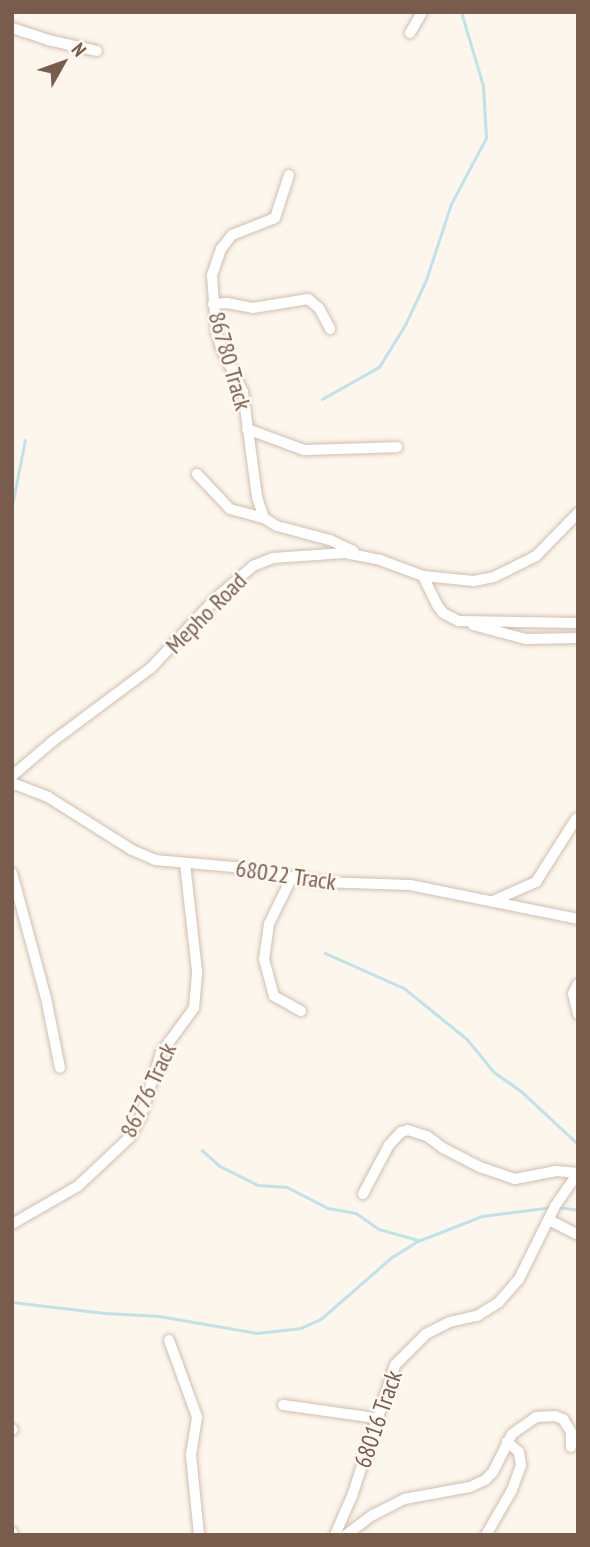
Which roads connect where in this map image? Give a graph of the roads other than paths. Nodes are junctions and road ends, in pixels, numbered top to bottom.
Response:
1 (422, 12) edge
2 (12, 28) edge
3 (410, 33) dead end
4 (96, 51) dead end
5 (289, 175) dead end
6 (213, 303) junction
7 (330, 330) dead end
8 (247, 429) junction
9 (397, 447) dead end
10 (197, 474) dead end
11 (578, 513) edge
12 (264, 518) junction
13 (363, 556) junction
14 (423, 576) junction
15 (459, 621) junction
16 (578, 623) edge
17 (578, 638) edge
18 (12, 776) edge
19 (12, 783) edge
20 (576, 819) dead end
21 (185, 864) junction
22 (12, 873) edge
23 (291, 879) junction
24 (494, 901) junction
25 (578, 919) edge
26 (578, 984) edge
27 (301, 1012) dead end
28 (578, 1014) edge
29 (60, 1069) dead end
30 (578, 1173) edge
31 (363, 1194) dead end
32 (549, 1220) junction
33 (12, 1224) edge
34 (578, 1235) edge
35 (169, 1340) dead end
36 (283, 1405) dead end
37 (375, 1419) junction
38 (507, 1442) junction
39 (571, 1447) dead end
40 (198, 1535) edge
41 (335, 1535) edge
42 (346, 1535) edge
43 (486, 1535) edge

1 - 3 street
2 - 4 street
5 - 6 street, 86780 Track
6 - 7 street
6 - 8 street, 86780 Track
8 - 9 street
8 - 12 street, 86780 Track
10 - 12 street
11 - 14 street, Mepho Road
12 - 13 street
13 - 14 street, Mepho Road
13 - 18 street, Mepho Road
14 - 15 street
15 - 16 street
15 - 17 street
19 - 21 street, 68022 Track
20 - 24 street
21 - 23 street, 68022 Track
21 - 33 street, 86776 Track
22 - 29 street
23 - 24 street, 68022 Track
23 - 27 street
24 - 25 street, 68022 Track
26 - 28 street
30 - 31 street
30 - 32 street, 68016 Track
32 - 34 street
32 - 37 street, 68016 Track
35 - 40 street
36 - 37 street
37 - 41 street, 68016 Track
38 - 39 street
38 - 42 street
38 - 43 street

